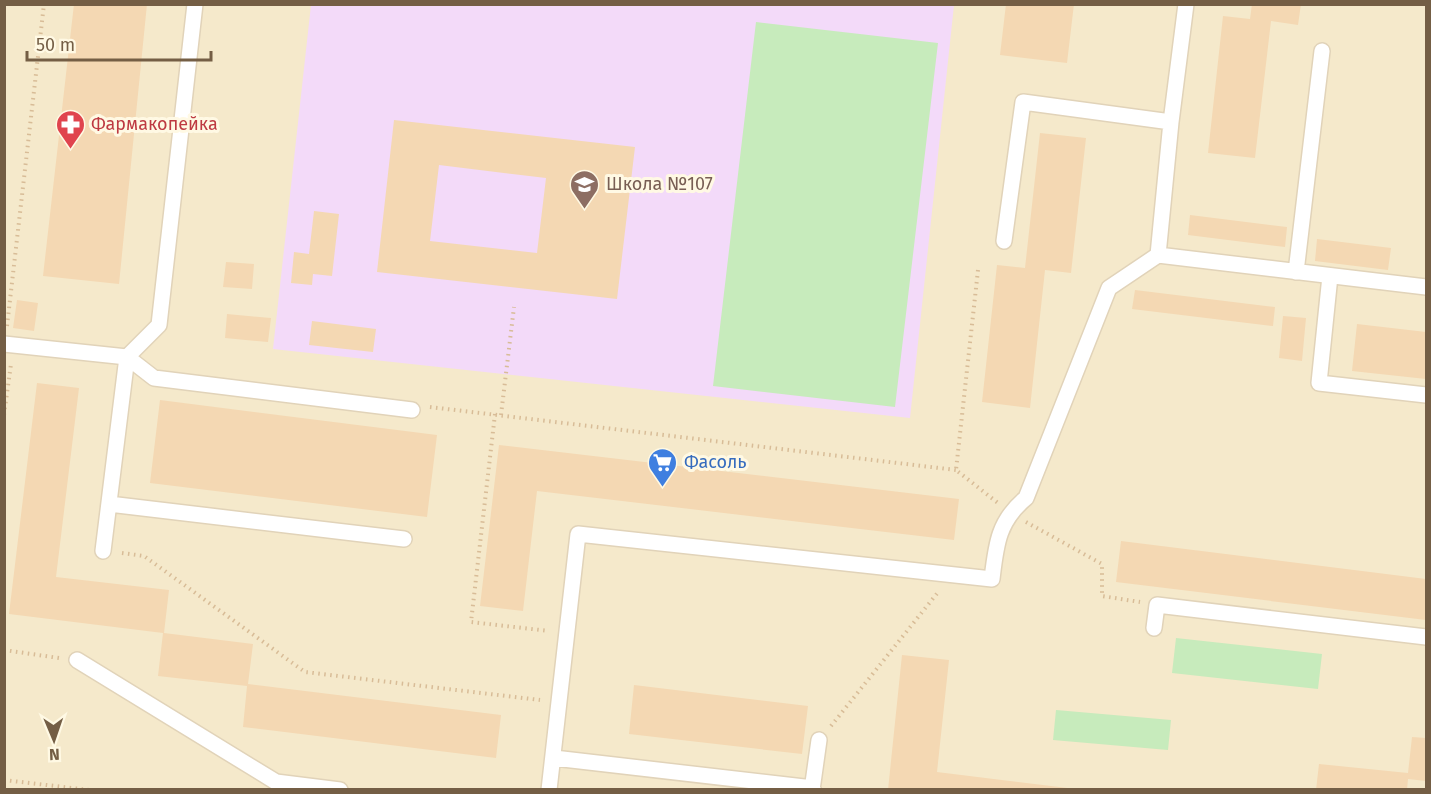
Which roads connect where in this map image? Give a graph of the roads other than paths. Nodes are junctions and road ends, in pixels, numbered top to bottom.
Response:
1 (195, 4) edge
2 (1186, 4) edge
3 (1323, 51) dead end
4 (1171, 122) junction
5 (1004, 241) dead end
6 (1158, 255) junction
7 (1296, 272) junction
8 (1330, 276) junction
9 (1426, 287) edge
10 (8, 341) edge
11 (127, 357) junction
12 (1426, 395) edge
13 (418, 408) road end
14 (109, 504) junction
15 (404, 539) dead end
16 (103, 550) road end
17 (1154, 628) dead end
18 (1426, 637) edge
19 (77, 660) road end
20 (819, 740) road end
21 (554, 758) junction
22 (340, 789) edge
23 (549, 789) edge
24 (812, 789) edge

1 - 11 lane
2 - 4 lane
3 - 7 lane
4 - 5 lane
4 - 6 lane
6 - 7 lane
6 - 21 lane
7 - 8 lane
8 - 9 lane
8 - 12 lane
10 - 11 lane
11 - 13 lane
11 - 14 lane
14 - 15 lane
14 - 16 lane
17 - 18 lane
19 - 22 lane
20 - 24 lane
21 - 23 lane
21 - 24 lane

